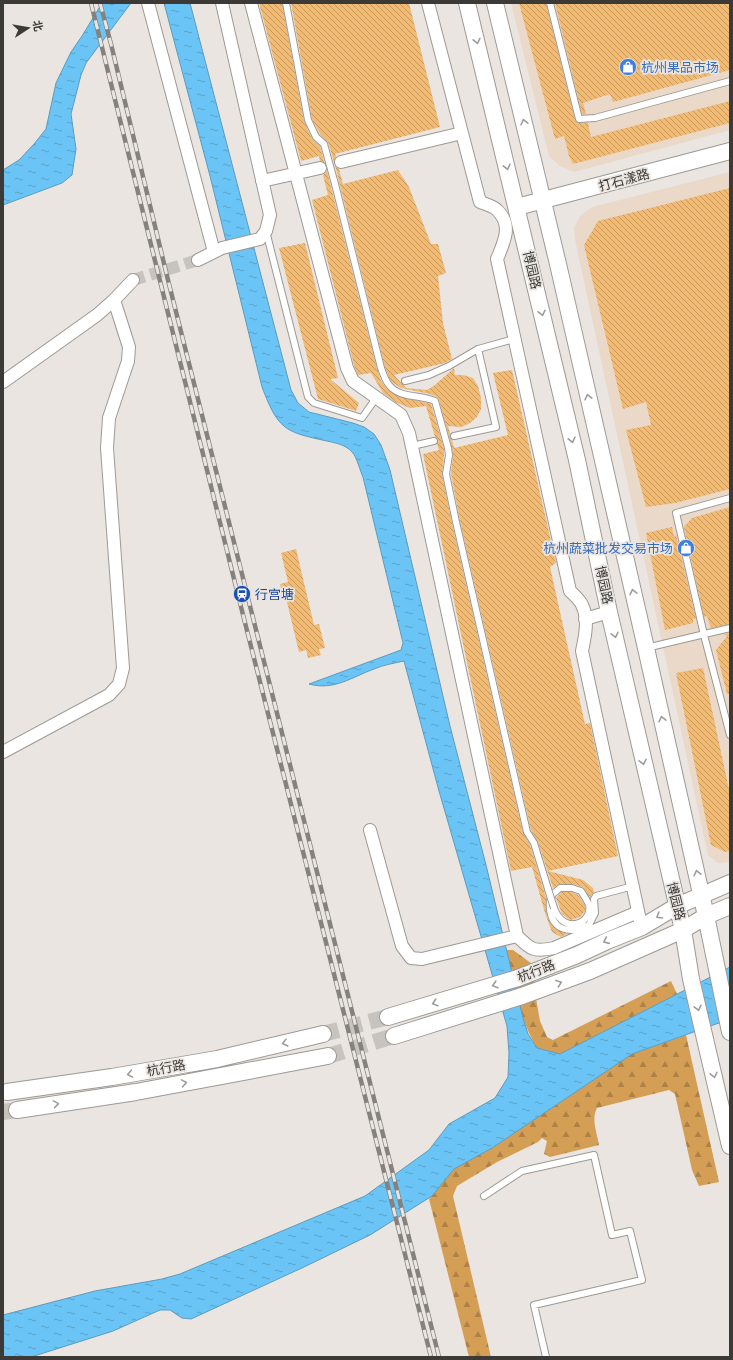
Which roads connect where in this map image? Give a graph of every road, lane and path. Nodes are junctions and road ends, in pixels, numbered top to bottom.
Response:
1 (148, 3) edge
2 (222, 3) edge
3 (250, 3) edge
4 (286, 3) edge
5 (428, 3) edge
6 (468, 3) edge
7 (495, 3) edge
8 (550, 3) edge
9 (730, 82) edge
10 (462, 133) junction
11 (730, 151) edge
12 (342, 162) dead end
13 (320, 168) dead end
14 (296, 173) junction
15 (262, 181) junction
16 (543, 201) junction
17 (515, 220) junction
18 (263, 235) junction
19 (218, 250) junction
20 (198, 260) tunnel mouth
21 (133, 280) tunnel mouth
22 (114, 300) junction
23 (514, 339) junction
24 (478, 349) junction
25 (405, 381) dead end
26 (3, 382) edge
27 (374, 393) junction
28 (454, 436) dead end
29 (434, 441) dead end
30 (412, 446) junction
31 (730, 498) edge
32 (609, 612) junction
33 (585, 619) junction
34 (730, 628) edge
35 (704, 635) junction
36 (646, 648) junction
37 (730, 735) edge
38 (3, 752) edge
39 (370, 830) dead end
40 (730, 883) edge
41 (633, 886) junction
42 (701, 895) junction
43 (676, 906) junction
44 (730, 906) edge
45 (706, 916) junction
46 (640, 919) junction
47 (683, 930) junction
48 (512, 937) junction
49 (388, 1017) tunnel mouth
50 (730, 1030) edge
51 (323, 1034) tunnel mouth
52 (394, 1036) tunnel mouth
53 (328, 1056) tunnel mouth
54 (7, 1092) dead end
55 (18, 1110) tunnel mouth
56 (730, 1146) edge
57 (484, 1196) dead end
58 (546, 1357) edge

1 - 19 street
2 - 15 street
3 - 14 street
4 - 41 lane, bridge
5 - 10 street
6 -> 17 main road, 博园路
16 -> 7 main road, 博园路
8 - 9 lane
10 - 12 street
10 - 17 street
11 - 16 main road, 打石漾路
13 - 14 street
14 - 15 street
14 - 27 street
15 - 18 street
16 - 17 main road, 打石漾路
36 -> 16 main road, 博园路
17 - 23 street
17 -> 32 main road, 博园路
18 - 19 street
18 - 27 lane
19 - 20 street
21 - 22 street
22 - 26 street
22 - 38 street
23 - 24 lane
23 - 33 street
24 - 25 lane
24 - 28 lane
27 - 30 street
29 - 30 lane
30 - 48 street
31 - 35 lane
32 - 33 street
32 -> 43 main road, 博园路
33 - 41 street
34 - 35 lane
35 - 36 lane
35 - 37 lane
42 -> 36 main road, 博园路
39 - 48 street
40 - 42 main road, 杭行路
41 - 46 street
42 - 43 main road, 杭行路
42 - 45 main road, 博园路
43 -> 46 main road, 杭行路
43 - 47 main road, 博园路
44 - 45 main road, 杭行路
45 - 47 main road, 杭行路
45 - 50 main road, 博园路
46 - 48 street
46 -> 49 main road, 杭行路
52 -> 47 main road, 杭行路
47 -> 56 main road, 博园路
51 -> 54 main road, 杭行路
55 -> 53 main road, 杭行路
57 - 58 lane

